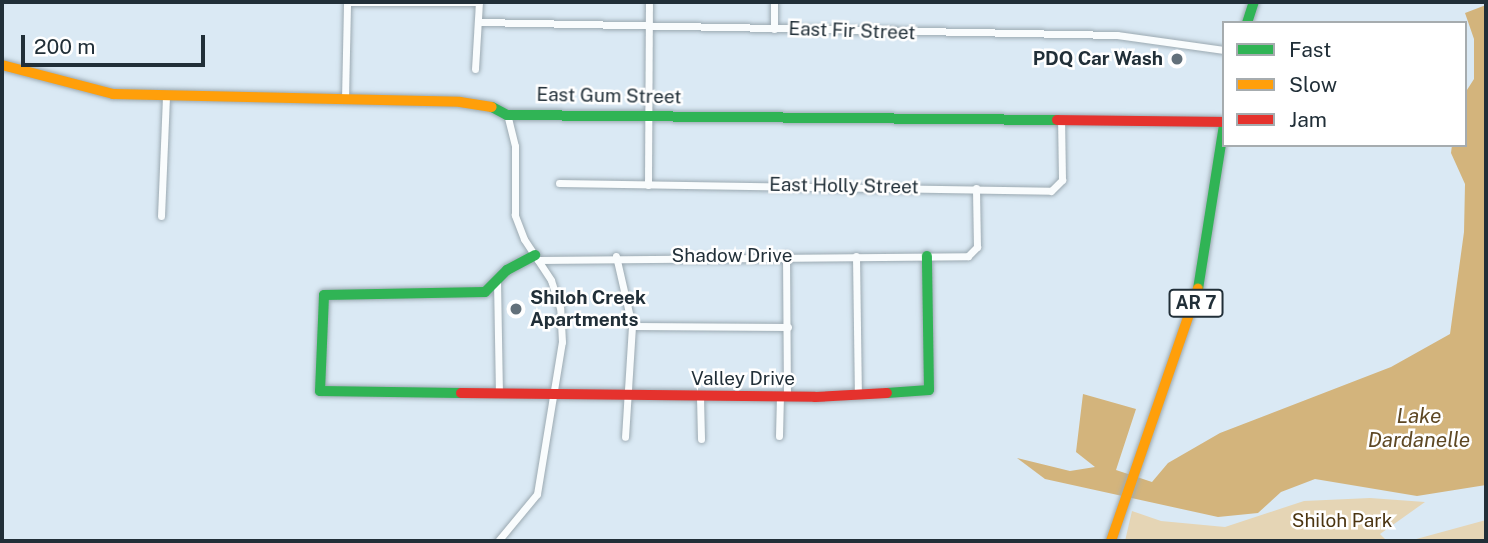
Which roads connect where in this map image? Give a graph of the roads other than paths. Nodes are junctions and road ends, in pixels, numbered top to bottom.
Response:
1 (347, 2) edge
2 (479, 2) edge
3 (649, 2) edge
4 (774, 2) edge
5 (1254, 2) edge
6 (1248, 21) edge
7 (480, 22) junction
8 (649, 26) junction
9 (774, 29) junction
10 (1222, 50) edge
11 (2, 65) edge
12 (475, 69) dead end
13 (166, 98) junction
14 (345, 100) junction
15 (507, 114) junction
16 (648, 114) junction
17 (1060, 119) junction
18 (1222, 123) edge
19 (1222, 136) edge
20 (559, 183) dead end
21 (648, 185) junction
22 (976, 188) junction
23 (161, 216) dead end
24 (786, 255) junction
25 (615, 256) junction
26 (856, 256) junction
27 (536, 257) junction
28 (927, 257) junction
29 (497, 280) junction
30 (632, 327) junction
31 (788, 327) junction
32 (499, 395) junction
33 (858, 395) junction
34 (556, 396) junction
35 (783, 396) junction
36 (625, 397) junction
37 (700, 397) junction
38 (625, 436) dead end
39 (779, 436) dead end
40 (701, 439) dead end
41 (498, 541) edge
42 (1111, 541) edge

1 - 2 street
1 - 14 street
2 - 7 street
3 - 8 street
4 - 9 street
5 - 6 street
7 - 8 street, East Fir Street
7 - 12 street
8 - 9 street, East Fir Street
8 - 16 street
9 - 10 street, East Fir Street
11 - 13 street, East Gum Street
13 - 14 street, East Gum Street
13 - 23 street
14 - 15 street, East Gum Street
15 - 16 street, East Gum Street
15 - 27 street
16 - 17 street, East Gum Street
16 - 21 street
17 - 18 street, East Gum Street
17 - 22 street, East Holly Street
19 - 42 street, AR 7
20 - 21 street, East Holly Street
21 - 22 street, East Holly Street
22 - 28 street, Shadow Drive
24 - 25 street, Shadow Drive
24 - 26 street, Shadow Drive
24 - 31 street
25 - 27 street, Shadow Drive
25 - 30 street
26 - 28 street, Shadow Drive
26 - 33 street
27 - 29 street
27 - 34 street
28 - 33 street, Valley Drive
29 - 32 street
29 - 32 street, Valley Drive
30 - 31 street
30 - 36 street
31 - 35 street
32 - 34 street, Valley Drive
33 - 35 street, Valley Drive
34 - 36 street, Valley Drive
34 - 41 street
35 - 37 street, Valley Drive
35 - 39 street
36 - 37 street, Valley Drive
36 - 38 street
37 - 40 street

